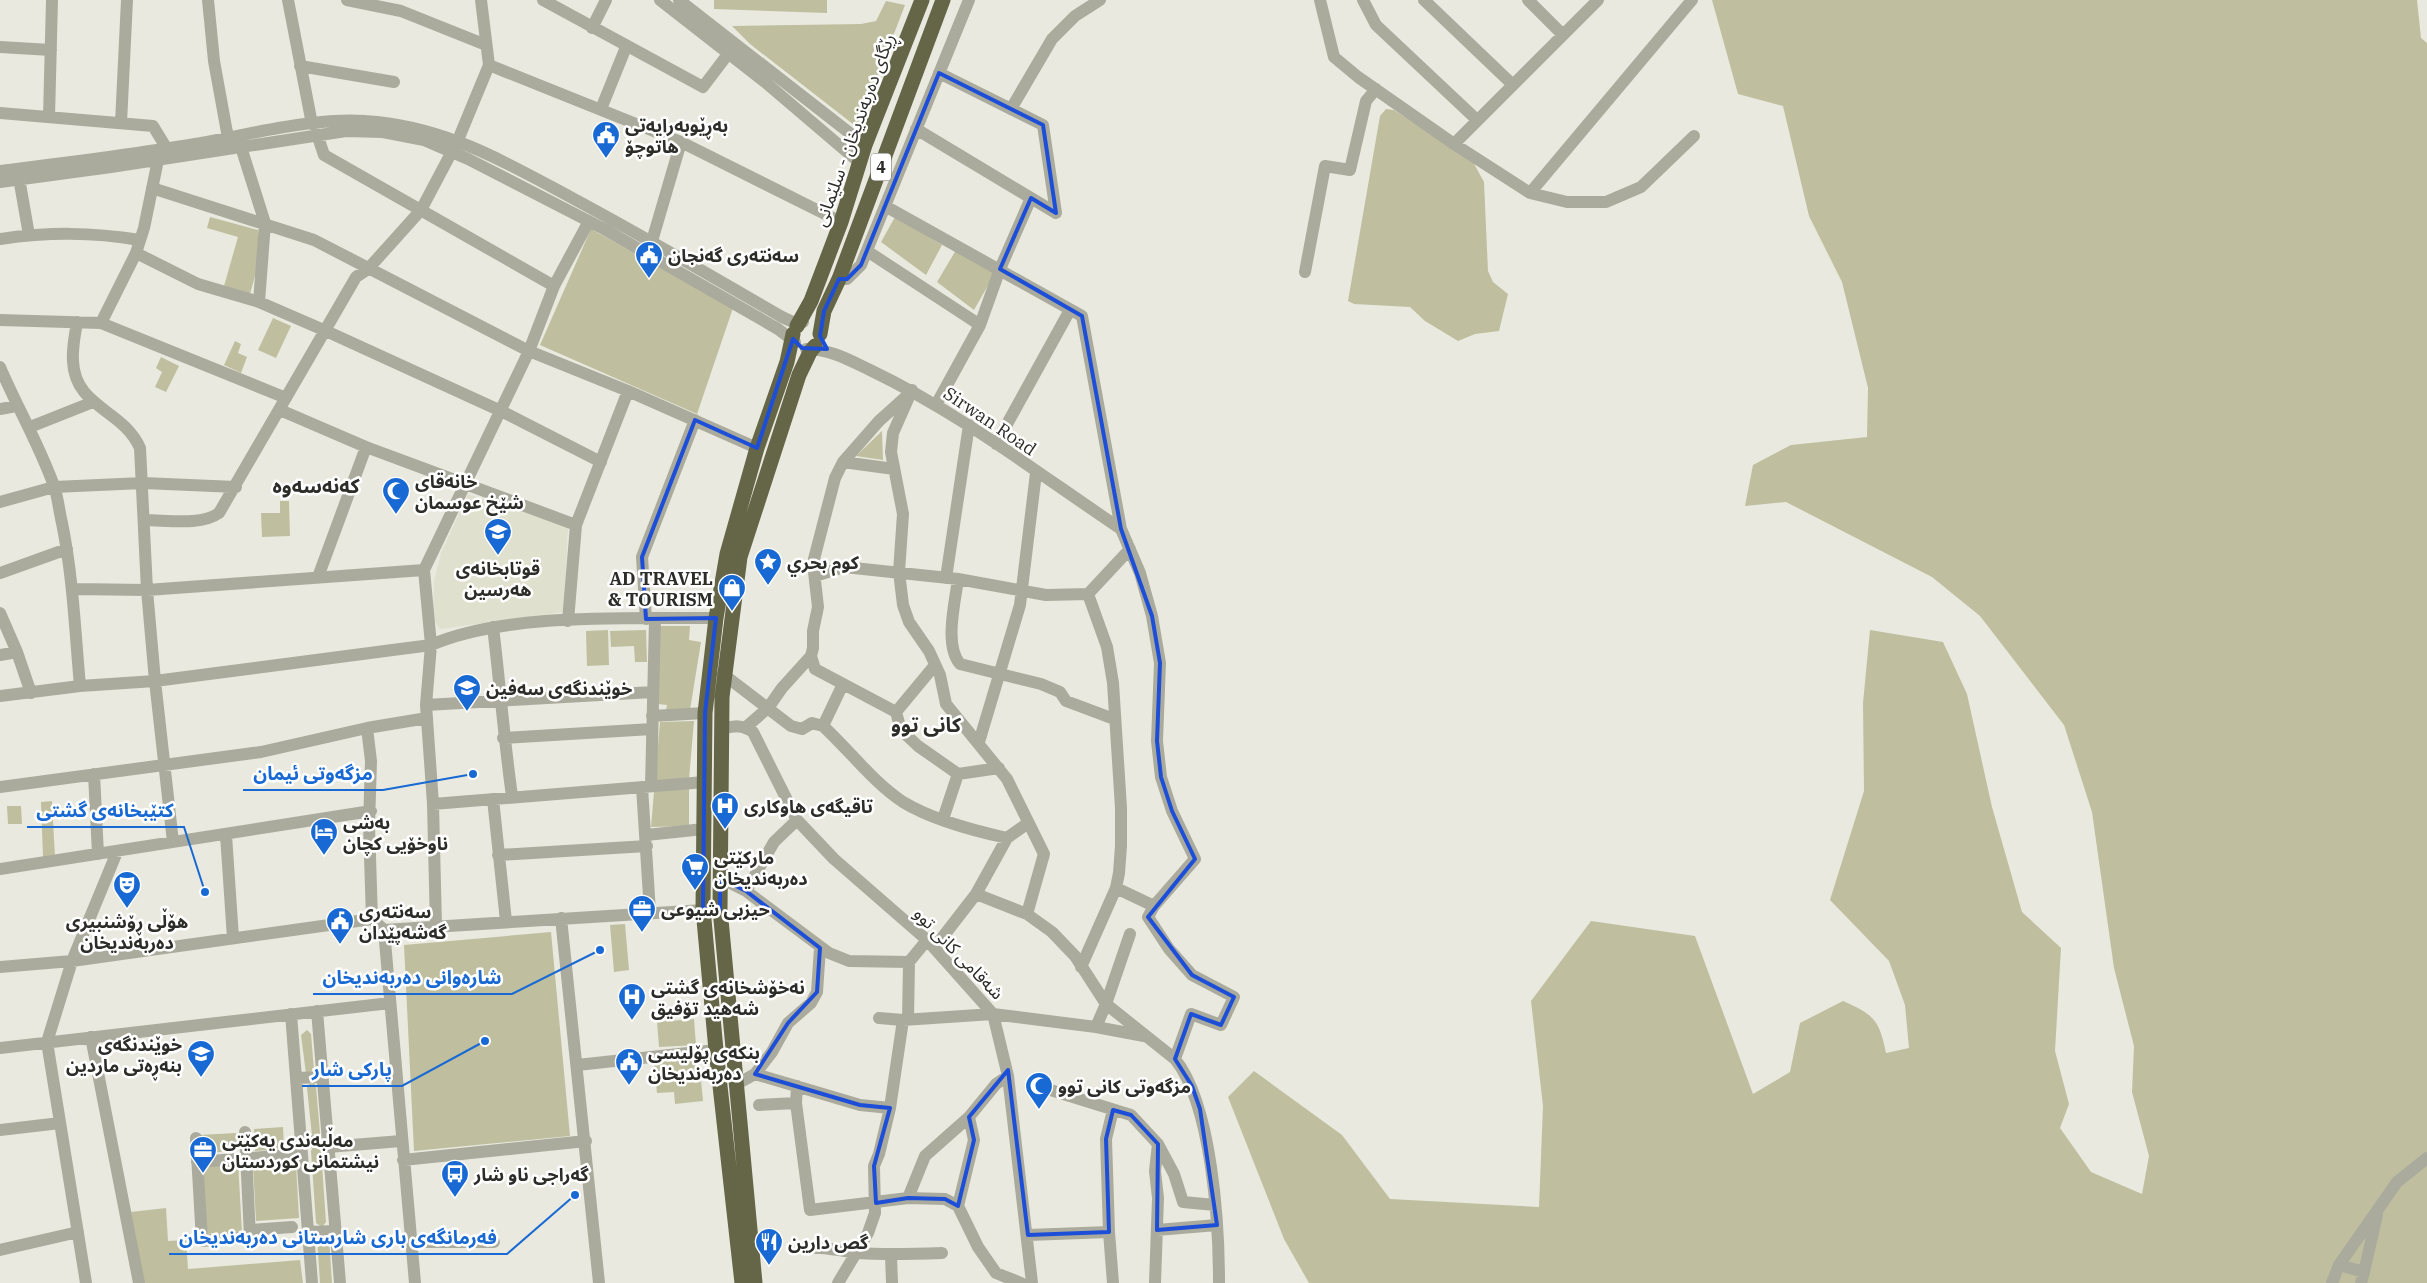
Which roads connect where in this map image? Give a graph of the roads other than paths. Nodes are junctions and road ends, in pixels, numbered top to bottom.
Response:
1 (52, 0) edge
2 (127, 0) edge
3 (208, 0) edge
4 (288, 0) edge
5 (347, 0) edge
6 (481, 0) edge
7 (543, 0) edge
8 (606, 0) edge
9 (660, 0) edge
10 (679, 0) edge
11 (922, 0) edge
12 (943, 0) edge
13 (969, 0) edge
14 (1100, 0) edge
15 (1320, 0) edge
16 (1363, 0) edge
17 (1424, 0) edge
18 (1528, 0) edge
19 (1598, 0) edge
20 (1692, 0) edge
21 (592, 28) junction
22 (1563, 35) junction
23 (486, 45) junction
24 (0, 47) edge
25 (626, 47) junction
26 (51, 50) junction
27 (728, 54) junction
28 (489, 65) junction
29 (300, 66) junction
30 (939, 73) junction
31 (394, 82) dead end
32 (1512, 85) junction
33 (1376, 89) junction
34 (601, 109) junction
35 (1011, 109) junction
36 (0, 113) edge
37 (49, 117) junction
38 (1476, 119) junction
39 (120, 123) junction
40 (314, 129) junction
41 (916, 129) junction
42 (1694, 136) dead end
43 (228, 138) junction
44 (458, 140) junction
45 (681, 142) junction
46 (1454, 144) junction
47 (865, 145) junction
48 (241, 147) junction
49 (167, 149) junction
50 (451, 152) junction
51 (158, 160) junction
52 (860, 163) junction
53 (0, 170) edge
54 (19, 178) junction
55 (0, 182) edge
56 (152, 188) junction
57 (1530, 193) junction
58 (1031, 198) junction
59 (885, 206) junction
60 (421, 210) junction
61 (589, 221) junction
62 (841, 222) junction
63 (265, 223) junction
64 (29, 235) junction
65 (0, 239) edge
66 (140, 240) junction
67 (652, 241) junction
68 (866, 251) junction
69 (136, 253) junction
70 (368, 269) junction
71 (1000, 269) junction
72 (1305, 272) dead end
73 (839, 279) junction
74 (554, 286) junction
75 (259, 302) junction
76 (1070, 310) junction
77 (0, 320) edge
78 (77, 322) junction
79 (101, 323) junction
80 (980, 325) junction
81 (326, 330) junction
82 (805, 336) junction
83 (529, 351) junction
84 (0, 367) edge
85 (912, 390) junction
86 (628, 391) junction
87 (286, 398) junction
88 (93, 402) junction
89 (936, 404) junction
90 (16, 406) junction
91 (0, 409) edge
92 (280, 410) junction
93 (501, 412) junction
94 (695, 420) junction
95 (969, 425) junction
96 (30, 427) junction
97 (996, 444) junction
98 (366, 447) junction
99 (757, 448) junction
100 (601, 462) junction
101 (843, 462) junction
102 (894, 469) junction
103 (1036, 473) junction
104 (143, 483) junction
105 (464, 485) junction
106 (54, 487) junction
107 (236, 487) junction
108 (0, 502) edge
109 (144, 520) junction
110 (576, 525) junction
111 (1121, 529) junction
112 (67, 549) junction
113 (1130, 549) junction
114 (424, 570) junction
115 (899, 572) junction
116 (0, 573) edge
117 (815, 576) junction
118 (318, 577) junction
119 (952, 579) junction
120 (73, 589) junction
121 (1021, 589) junction
122 (147, 590) junction
123 (1088, 594) junction
124 (0, 613) edge
125 (716, 618) junction
126 (651, 619) junction
127 (568, 621) junction
128 (493, 627) junction
129 (430, 646) junction
130 (17, 652) junction
131 (0, 655) edge
132 (811, 656) junction
133 (935, 664) junction
134 (723, 674) junction
135 (1000, 675) junction
136 (154, 681) junction
137 (843, 684) junction
138 (80, 686) junction
139 (653, 692) junction
140 (31, 693) junction
141 (0, 696) edge
142 (502, 700) junction
143 (768, 708) junction
144 (427, 712) junction
145 (896, 712) junction
146 (705, 713) junction
147 (1114, 719) junction
148 (652, 722) junction
149 (823, 726) junction
150 (746, 727) junction
151 (367, 728) junction
152 (721, 729) junction
153 (504, 738) junction
154 (978, 742) junction
155 (164, 764) junction
156 (999, 768) junction
157 (94, 774) junction
158 (958, 774) junction
159 (705, 782) junction
160 (0, 787) edge
161 (646, 787) junction
162 (512, 796) junction
163 (493, 799) junction
164 (433, 804) junction
165 (371, 811) junction
166 (943, 819) junction
167 (797, 820) junction
168 (1028, 823) junction
169 (704, 829) junction
170 (226, 835) junction
171 (1007, 838) junction
172 (646, 840) junction
173 (173, 842) junction
174 (117, 852) junction
175 (98, 854) junction
176 (498, 855) junction
177 (0, 870) edge
178 (720, 878) junction
179 (1116, 888) junction
180 (746, 891) junction
181 (976, 894) junction
182 (1154, 906) junction
183 (703, 909) junction
184 (720, 909) junction
185 (650, 912) junction
186 (1027, 914) junction
187 (561, 918) junction
188 (372, 919) junction
189 (506, 921) junction
190 (436, 926) junction
191 (384, 930) junction
192 (1130, 934) dead end
193 (233, 938) junction
194 (931, 943) junction
195 (820, 948) junction
196 (72, 960) junction
197 (909, 962) junction
198 (0, 967) edge
199 (1081, 967) junction
200 (390, 1002) junction
201 (1106, 1004) junction
202 (317, 1011) junction
203 (292, 1014) junction
204 (993, 1014) junction
205 (879, 1018) dead end
206 (906, 1020) junction
207 (1096, 1026) junction
208 (91, 1037) junction
209 (1146, 1037) junction
210 (47, 1042) junction
211 (0, 1048) edge
212 (716, 1050) junction
213 (1175, 1059) junction
214 (577, 1065) junction
215 (755, 1074) junction
216 (1008, 1076) junction
217 (322, 1077) junction
218 (296, 1078) junction
219 (735, 1085) junction
220 (798, 1086) junction
221 (1044, 1088) dead end
222 (796, 1103) junction
223 (759, 1105) dead end
224 (890, 1108) junction
225 (1112, 1110) junction
226 (969, 1117) junction
227 (60, 1123) junction
228 (0, 1130) edge
229 (245, 1132) dead end
230 (196, 1138) dead end
231 (401, 1141) junction
232 (586, 1141) junction
233 (328, 1144) junction
234 (1158, 1144) junction
235 (302, 1148) junction
236 (246, 1158) junction
237 (2427, 1158) edge
238 (403, 1160) junction
239 (197, 1162) junction
240 (908, 1198) junction
241 (876, 1203) junction
242 (958, 1206) junction
243 (1215, 1206) junction
244 (2379, 1208) junction
245 (1216, 1225) junction
246 (292, 1227) dead end
247 (250, 1230) junction
248 (1157, 1230) junction
249 (336, 1231) junction
250 (78, 1232) junction
251 (308, 1232) junction
252 (1109, 1232) junction
253 (1028, 1235) junction
254 (411, 1242) junction
255 (494, 1242) dead end
256 (804, 1248) dead end
257 (0, 1250) edge
258 (856, 1253) junction
259 (942, 1253) dead end
260 (891, 1255) junction
261 (2338, 1265) junction
262 (2363, 1278) edge
263 (86, 1283) edge
264 (139, 1283) edge
265 (312, 1283) edge
266 (340, 1283) edge
267 (415, 1283) edge
268 (599, 1283) edge
269 (742, 1283) edge
270 (755, 1283) edge
271 (838, 1283) edge
272 (892, 1283) edge
273 (1021, 1283) edge
274 (1032, 1283) edge
275 (1113, 1283) edge
276 (1155, 1283) edge
277 (1219, 1283) edge
278 (2332, 1283) edge

1 - 26 street
2 - 39 street
3 - 43 street
4 - 29 street
5 - 23 street
6 - 23 street
7 - 21 street
8 - 21 street
9 - 27 street
10 - 47 street
11 - 47 highway, ڕێگای دەربەندیخان - سلێمانی / 4
12 - 73 highway, 4
13 - 30 street
14 - 35 street
15 - 33 street
16 - 38 street
17 - 32 street
18 - 22 street
19 - 22 street
20 - 57 street
21 - 25 street
22 - 32 street
23 - 28 street
24 - 26 street
25 - 27 street
25 - 34 street
26 - 37 street
27 - 52 street
28 - 34 street
28 - 44 street
29 - 31 street
29 - 40 street
30 - 35 street
30 - 41 street
32 - 38 street
33 - 46 street
33 - 72 street
34 - 45 street
35 - 58 street
36 - 37 street
37 - 39 street
38 - 46 street
39 - 49 street
40 - 43 street
40 - 44 street
40 - 48 street
40 - 50 street
40 - 60 street
41 - 58 street
41 - 59 street
42 - 57 street
43 - 49 street
44 - 50 street
44 - 67 street
45 - 62 street
45 - 67 street
46 - 57 street
47 - 52 highway, ڕێگای دەربەندیخان - سلێمانی / 4
48 - 51 street
48 - 63 street
49 - 53 street
50 - 60 street
50 - 61 street
51 - 54 street
51 - 56 street
52 - 62 highway, ڕێگای دەربەندیخان - سلێمانی / 4
54 - 55 street
54 - 64 street
56 - 63 street
56 - 66 street
58 - 71 street
59 - 68 street
59 - 71 street
60 - 70 street
60 - 74 street
61 - 74 street
61 - 82 street
62 - 82 highway, ڕێگای دەربەندیخان - سلێمانی / 4
63 - 70 street
63 - 75 street
64 - 65 street
64 - 66 street
66 - 69 street
67 - 82 street
68 - 73 street
68 - 80 street
69 - 75 street
69 - 79 street
70 - 81 street
70 - 83 street
71 - 76 street
71 - 80 street
73 - 82 highway, 4
74 - 83 street
75 - 81 street
76 - 97 street
76 - 111 street
77 - 78 street
78 - 79 street
78 - 88 street
79 - 87 street
80 - 89 street
81 - 87 street
81 - 93 street
82 - 85 street, Sirwan Road
82 - 99 highway, 4
82 - 134 highway, 4
83 - 86 street
83 - 93 street
84 - 90 street
85 - 89 street, Sirwan Road
85 - 101 street
85 - 102 street
86 - 94 street
86 - 100 street
87 - 92 street
88 - 96 street
88 - 104 street
89 - 95 street, Sirwan Road
90 - 91 street
90 - 96 street
92 - 98 street
92 - 107 street
93 - 100 street
93 - 105 street
94 - 99 street
94 - 126 street
95 - 97 street, Sirwan Road
95 - 119 street
96 - 106 street
97 - 103 street, Sirwan Road
98 - 105 street
98 - 118 street
99 - 125 highway, 4
100 - 110 street
101 - 102 street
101 - 117 street
102 - 115 street
103 - 111 street, Sirwan Road
103 - 121 street
104 - 106 street
104 - 107 street
104 - 109 street
105 - 110 street
105 - 114 street
106 - 108 street
106 - 112 street
107 - 109 street
109 - 122 street
110 - 127 street
111 - 113 street
112 - 116 street
112 - 120 street
113 - 123 street
113 - 182 street
114 - 118 street
114 - 129 street
115 - 117 street
115 - 119 street
115 - 133 street
117 - 132 street
118 - 122 street
119 - 121 street
119 - 135 street
120 - 122 street
120 - 138 street
121 - 123 street
121 - 135 street
122 - 136 street
123 - 147 street
124 - 130 street
125 - 126 street
125 - 146 highway, 4
126 - 127 street
126 - 139 street
127 - 128 street
128 - 129 street
128 - 142 street
129 - 136 street
129 - 144 street
130 - 131 street
130 - 140 street
132 - 137 street
132 - 143 street
133 - 145 street
133 - 154 street
134 - 143 street
134 - 152 highway, 4
135 - 147 street
135 - 154 street
136 - 138 street
136 - 155 street
137 - 145 street
137 - 149 street
138 - 140 street
139 - 142 street
139 - 148 street
140 - 141 street
142 - 144 street
142 - 153 street
143 - 149 street
143 - 150 street
144 - 151 street
144 - 164 street
145 - 158 street
146 - 148 street
146 - 159 highway, 4
147 - 179 street
148 - 153 street
148 - 161 street
149 - 166 street
150 - 152 street
150 - 167 street, شەقامی کانی توو
151 - 155 street
151 - 165 street
152 - 178 highway, 4
153 - 162 street
154 - 156 street
155 - 157 street
155 - 173 street
156 - 158 street
156 - 168 street
157 - 160 street
157 - 175 street
158 - 166 street
159 - 161 street
159 - 169 highway, 4
161 - 162 street
161 - 172 street
162 - 163 street
163 - 164 street
163 - 176 street
164 - 190 street
165 - 170 street
165 - 188 street
166 - 171 street
167 - 180 street
167 - 194 street, شەقامی کانی توو
168 - 171 street
168 - 186 street
169 - 172 street
169 - 183 highway, 4
170 - 173 street
170 - 193 street
171 - 181 street
172 - 176 street
172 - 185 street
173 - 174 street
174 - 175 street
174 - 196 street
175 - 177 street
176 - 189 street
178 - 180 street
178 - 184 highway, 4
179 - 182 street
179 - 199 street
180 - 195 street
181 - 186 street
181 - 194 street
182 - 213 street
183 - 184 street
183 - 185 street
183 - 212 highway, 4
184 - 219 highway, 4
185 - 187 street
186 - 199 street
187 - 189 street
187 - 214 street
188 - 191 street
188 - 193 street
189 - 190 street
190 - 191 street
191 - 200 street
192 - 201 street
193 - 196 street
194 - 197 street
194 - 204 street, شەقامی کانی توو
195 - 197 street
195 - 215 street
196 - 198 street
196 - 210 street
197 - 206 street
199 - 201 street
200 - 202 street
200 - 231 street
201 - 207 street
201 - 209 street
202 - 203 street
202 - 217 street
203 - 208 street
203 - 218 street
204 - 206 street
204 - 207 street
204 - 216 street, شەقامی کانی توو
205 - 206 street
206 - 224 street
207 - 209 street
208 - 210 street
208 - 264 street
209 - 213 street
210 - 211 street
210 - 227 street
212 - 214 street
212 - 269 highway, 4
213 - 243 street
214 - 232 street
215 - 219 street
215 - 220 street
216 - 226 street
216 - 253 street, شەقامی کانی توو
217 - 218 street
217 - 233 street
218 - 235 street
219 - 270 highway, 4
220 - 222 street
220 - 224 street
221 - 225 street
222 - 223 street
222 - 241 street
224 - 241 street
225 - 234 street
225 - 252 street
226 - 240 street
226 - 242 street
227 - 228 street
227 - 250 street
229 - 236 street
230 - 239 street
231 - 233 street
231 - 238 street
232 - 238 street
232 - 268 street
233 - 235 street
233 - 249 street
234 - 243 street
234 - 248 street
235 - 236 street
235 - 251 street
236 - 239 street
236 - 247 street
237 - 244 street
238 - 254 street
239 - 247 street
240 - 241 street
240 - 242 street
241 - 258 street
242 - 273 street
243 - 245 street
244 - 261 street
244 - 262 street
245 - 248 street
245 - 277 street
246 - 247 street
248 - 276 street
249 - 251 street
249 - 266 street
250 - 257 street
250 - 263 street
251 - 265 street
252 - 253 street
252 - 275 street
253 - 274 street, شەقامی کانی توو
254 - 255 street
254 - 267 street
256 - 258 street
258 - 260 street
258 - 271 street
259 - 260 street
260 - 272 street
261 - 262 street
261 - 278 street

